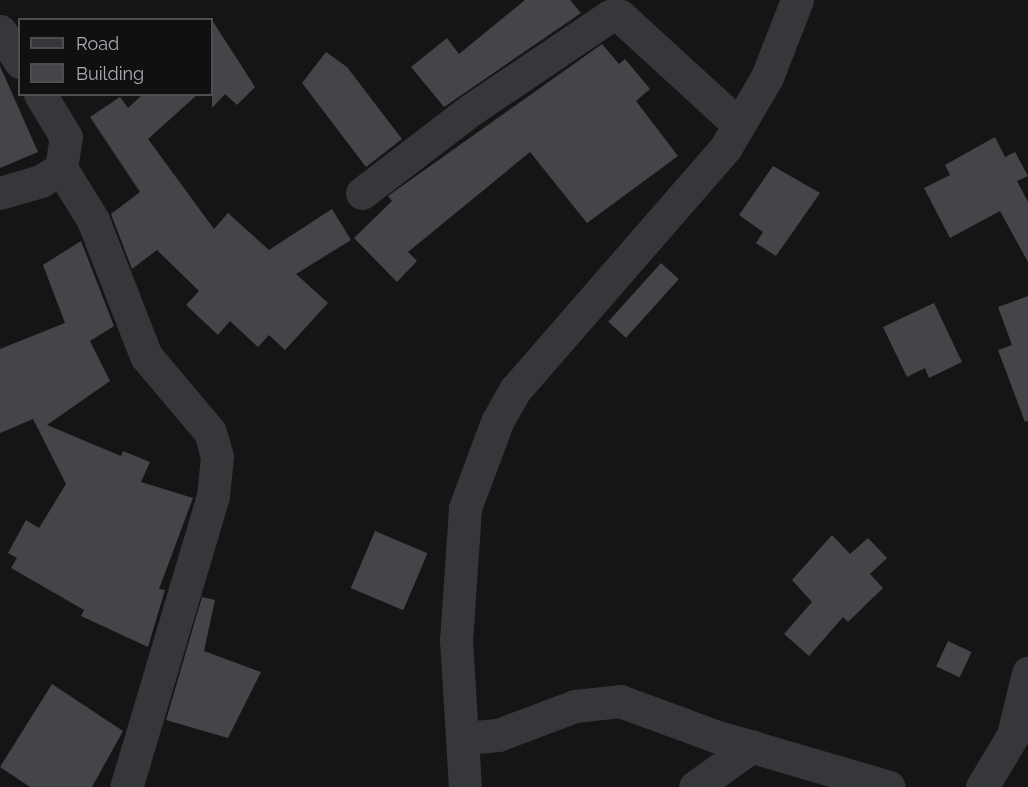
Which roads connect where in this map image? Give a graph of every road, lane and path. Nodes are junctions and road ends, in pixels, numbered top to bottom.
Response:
1 (797, 0) edge
2 (0, 30) edge
3 (18, 59) edge
4 (41, 96) edge
5 (739, 125) junction
6 (62, 168) junction
7 (0, 192) edge
8 (362, 193) dead end
9 (1028, 674) edge
10 (464, 738) junction
11 (752, 746) junction
12 (126, 787) edge
13 (465, 787) edge
14 (695, 787) edge
15 (889, 787) edge
16 (982, 787) edge

1 - 5 street
2 - 3 street
4 - 6 street
5 - 8 street
5 - 10 street
6 - 7 street
6 - 12 street
9 - 16 street
10 - 11 street
10 - 13 street
11 - 14 street
11 - 15 street

